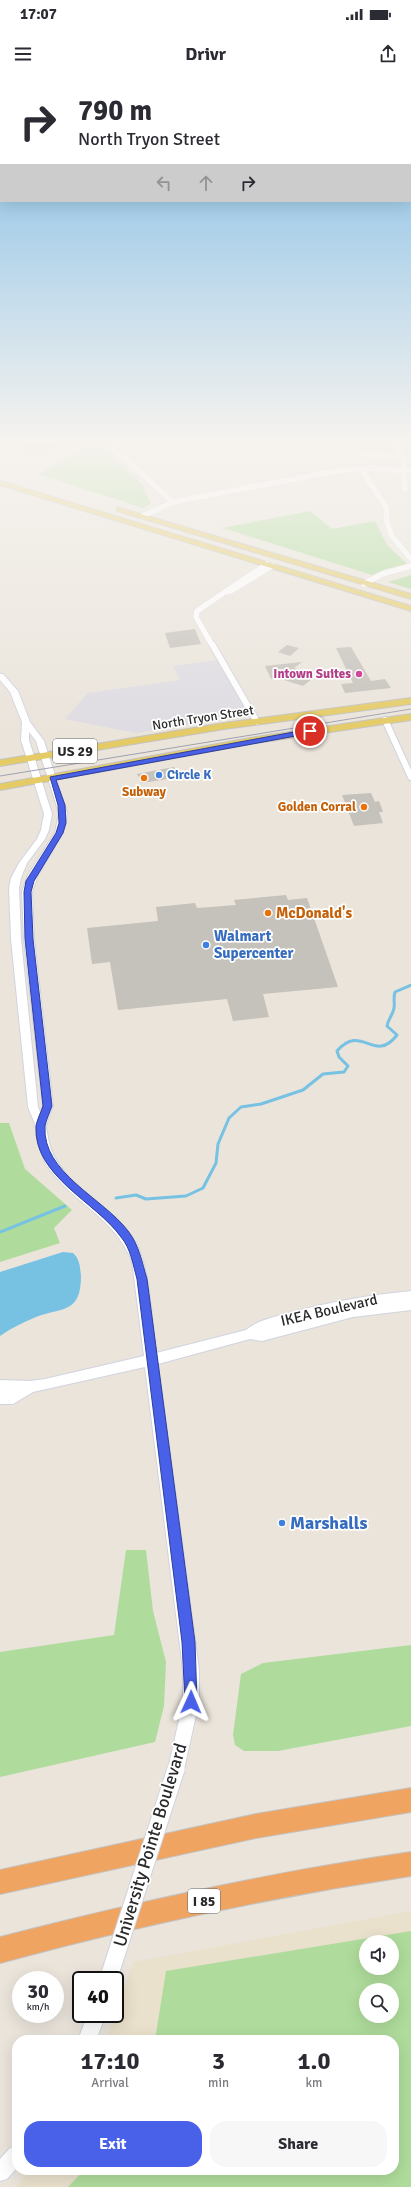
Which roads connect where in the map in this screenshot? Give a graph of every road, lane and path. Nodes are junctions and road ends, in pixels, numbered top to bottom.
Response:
1 (183, 538) edge
2 (216, 538) edge
3 (394, 538) edge
4 (411, 559) edge
5 (270, 565) junction
6 (411, 566) edge
7 (411, 570) edge
8 (291, 572) junction
9 (368, 585) junction
10 (360, 593) junction
11 (411, 597) edge
12 (411, 601) edge
13 (411, 609) edge
14 (0, 676) edge
15 (411, 700) edge
16 (411, 717) edge
17 (385, 720) junction
18 (26, 722) junction
19 (257, 722) junction
20 (46, 756) junction
21 (31, 758) junction
22 (0, 763) edge
23 (411, 777) edge
24 (52, 779) junction
25 (38, 781) junction
26 (0, 787) edge
27 (41, 1126) junction
28 (411, 1296) edge
29 (411, 1305) edge
30 (250, 1334) junction
31 (152, 1360) junction
32 (0, 1386) edge
33 (30, 1387) junction
34 (0, 1398) edge
35 (411, 1800) edge
36 (411, 1864) edge
37 (0, 1882) edge
38 (0, 1950) edge
39 (111, 1971) edge
40 (94, 2023) edge
41 (89, 2035) edge
42 (12, 2160) edge
43 (0, 2172) edge

1 - 5 main road
2 - 9 main road
3 - 4 street
5 - 8 main road
5 - 19 street
6 - 9 street
7 - 9 street
8 - 9 main road
8 - 10 main road
9 - 11 main road
10 - 12 main road
10 - 13 main road
14 - 18 street
15 - 19 main road, North Tryon Street / US 29
16 - 17 main road, US 29
17 - 23 street
17 - 24 main road, US 29
18 - 20 street, University Pointe Boulevard
18 - 21 street, University Pointe Boulevard
19 - 20 main road, North Tryon Street / US 29
20 - 21 main road, North Tryon Street / US 29
20 - 24 street, University Pointe Boulevard
21 - 22 main road, North Tryon Street / US 29
21 - 25 street, University Pointe Boulevard
24 - 25 main road, US 29
24 - 27 street, University Pointe Boulevard
25 - 26 main road, US 29
25 - 27 street, University Pointe Boulevard
27 - 31 street, University Pointe Boulevard
28 - 30 street, IKEA Boulevard
29 - 30 street, IKEA Boulevard
30 - 31 street, IKEA Boulevard
31 - 33 street, IKEA Boulevard
31 - 39 street, University Pointe Boulevard, bridge
32 - 33 street, IKEA Boulevard
33 - 34 street, IKEA Boulevard
35 - 37 highway
36 - 38 highway, I 85
40 - 41 street
42 - 43 street

